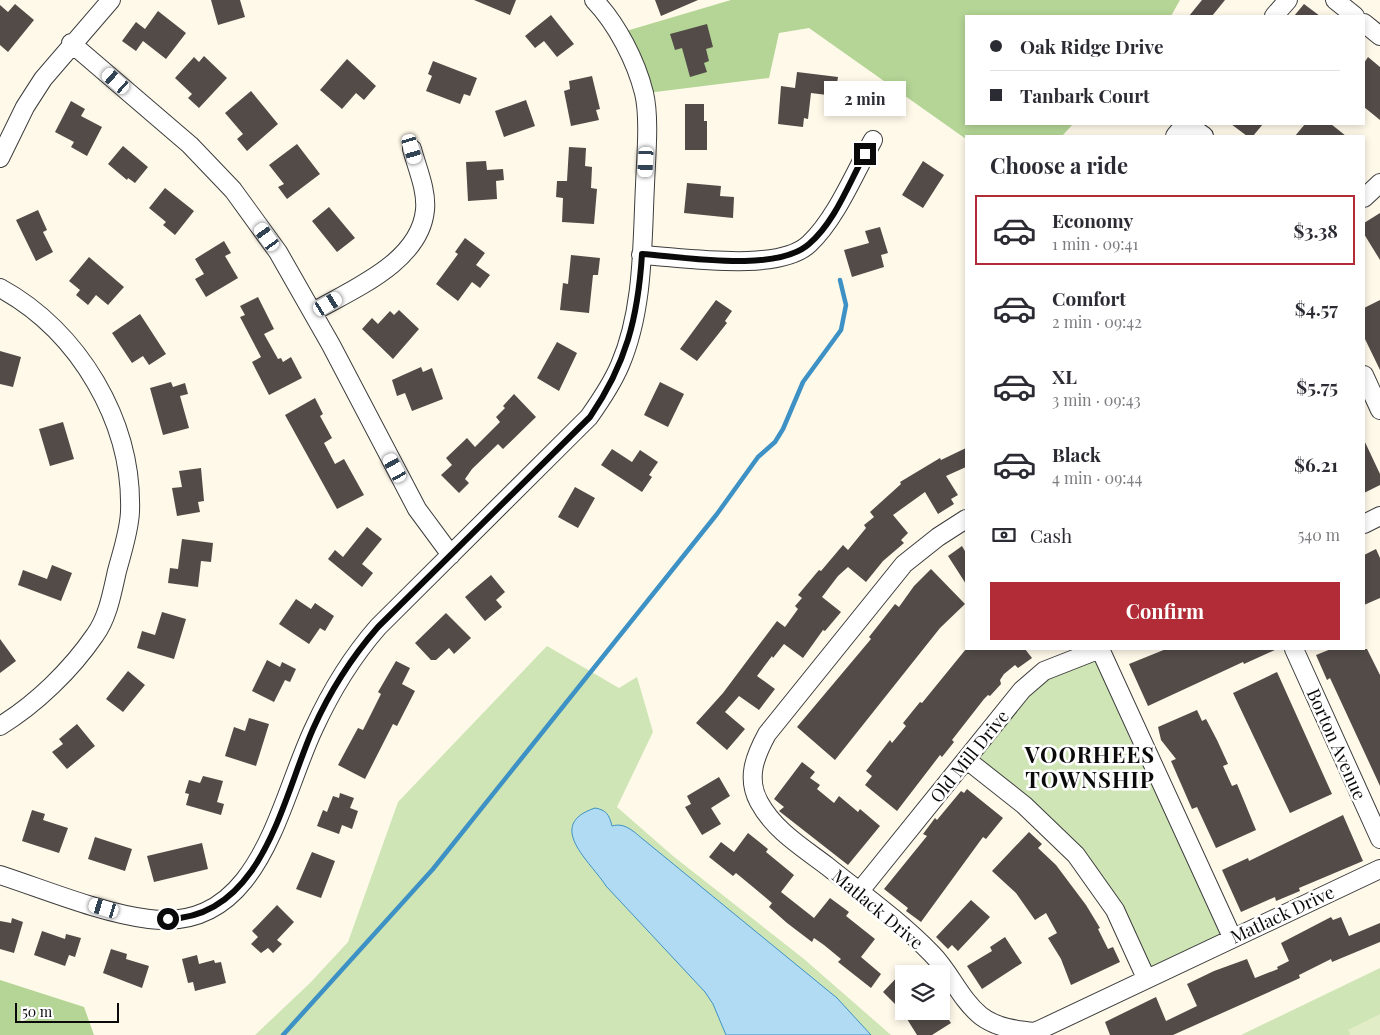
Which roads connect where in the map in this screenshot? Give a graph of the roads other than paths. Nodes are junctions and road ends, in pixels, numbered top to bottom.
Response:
1 (111, 0) edge
2 (594, 0) edge
3 (1288, 0) edge
4 (1335, 0) edge
5 (1275, 15) edge
6 (1354, 15) edge
7 (1365, 24) edge
8 (1380, 36) edge
9 (71, 43) junction
10 (1185, 125) edge
11 (1188, 125) edge
12 (1176, 135) edge
13 (1202, 135) edge
14 (873, 140) dead end
15 (412, 149) dead end
16 (0, 158) edge
17 (1380, 183) edge
18 (1365, 197) edge
19 (642, 254) junction
20 (0, 288) edge
21 (313, 312) junction
22 (1365, 377) edge
23 (1380, 410) edge
24 (1380, 516) edge
25 (965, 520) edge
26 (1365, 524) edge
27 (451, 555) junction
28 (1098, 650) edge
29 (1100, 650) edge
30 (1294, 650) edge
31 (0, 726) edge
32 (967, 760) junction
33 (1380, 839) edge
34 (1380, 869) edge
35 (0, 875) edge
36 (859, 892) junction
37 (1232, 937) junction
38 (1146, 978) junction

1 - 9 street
2 - 19 street
3 - 5 street
4 - 6 street
7 - 8 street
9 - 16 street
9 - 21 street
10 - 12 street
11 - 13 street
14 - 19 street
15 - 21 street
17 - 18 street
19 - 27 street
20 - 31 street
21 - 27 street
22 - 23 street
24 - 26 street
25 - 36 street, Matlack Drive
27 - 35 street
28 - 32 street, Old Mill Drive
29 - 37 street
30 - 33 street, Borton Avenue
32 - 36 street, Old Mill Drive
32 - 38 street
34 - 37 street, Matlack Drive
36 - 38 street, Matlack Drive
37 - 38 street, Matlack Drive

